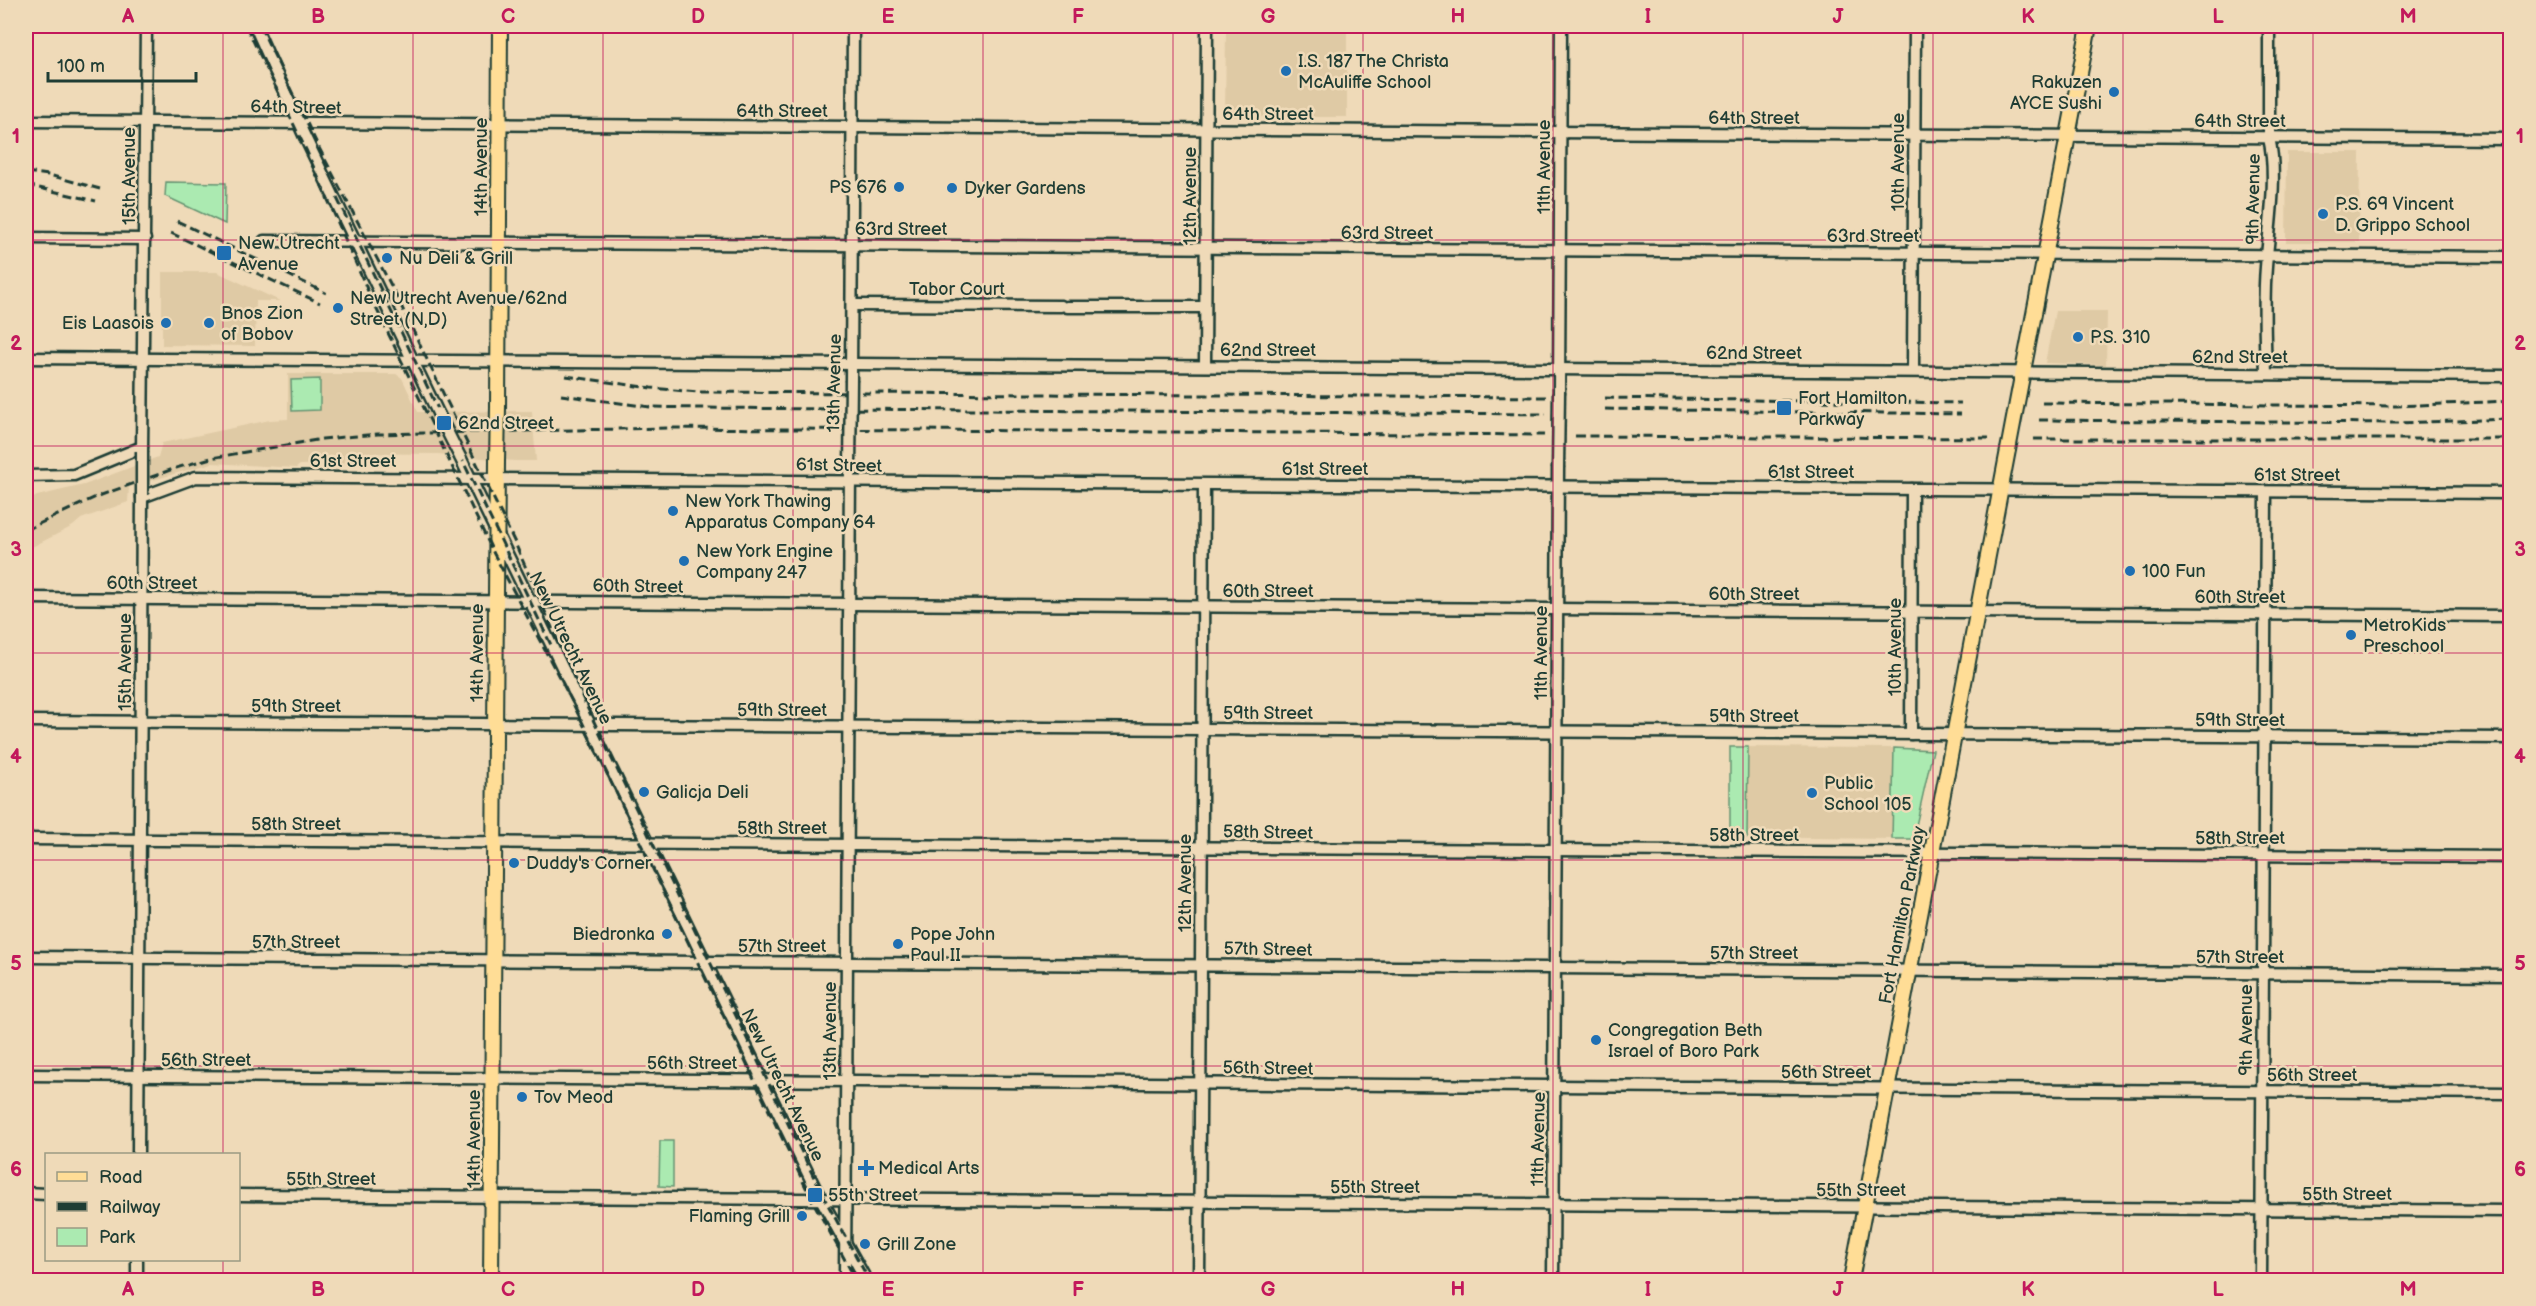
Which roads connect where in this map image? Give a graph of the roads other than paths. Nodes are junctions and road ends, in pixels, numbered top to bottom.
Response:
1 (146, 26) edge
2 (255, 26) edge
3 (500, 26) edge
4 (853, 26) edge
5 (1207, 26) edge
6 (1561, 26) edge
7 (1915, 26) edge
8 (2089, 26) edge
9 (2269, 26) edge
10 (26, 121) edge
11 (145, 122) junction
12 (299, 123) junction
13 (499, 125) junction
14 (852, 128) junction
15 (1207, 130) junction
16 (1561, 133) junction
17 (1915, 135) junction
18 (2068, 136) junction
19 (2268, 138) junction
20 (2511, 139) edge
21 (26, 238) edge
22 (145, 239) junction
23 (264, 241) dead end
24 (356, 243) junction
25 (498, 243) junction
26 (852, 246) junction
27 (1206, 248) junction
28 (1560, 251) junction
29 (1914, 253) junction
30 (2046, 254) junction
31 (2268, 256) junction
32 (2511, 257) edge
33 (852, 305) junction
34 (1205, 307) junction
35 (26, 357) edge
36 (143, 358) junction
37 (413, 360) junction
38 (498, 361) junction
39 (851, 363) junction
40 (1205, 366) junction
41 (1559, 369) junction
42 (1913, 371) junction
43 (2023, 373) junction
44 (2266, 374) junction
45 (2511, 376) edge
46 (142, 449) junction
47 (26, 476) edge
48 (469, 478) junction
49 (497, 478) junction
50 (850, 482) junction
51 (1204, 485) junction
52 (1558, 487) junction
53 (1912, 489) junction
54 (2001, 490) junction
55 (2266, 492) junction
56 (2511, 493) edge
57 (142, 496) junction
58 (496, 534) junction
59 (26, 598) edge
60 (142, 599) junction
61 (495, 601) junction
62 (529, 601) junction
63 (849, 604) junction
64 (1203, 607) junction
65 (1557, 609) junction
66 (1911, 612) junction
67 (1978, 612) junction
68 (2265, 614) junction
69 (2511, 616) edge
70 (26, 720) edge
71 (141, 722) junction
72 (495, 724) junction
73 (590, 724) junction
74 (849, 726) junction
75 (1203, 729) junction
76 (1557, 731) junction
77 (1911, 734) junction
78 (1955, 734) junction
79 (2265, 736) junction
80 (2511, 738) edge
81 (26, 839) edge
82 (140, 840) junction
83 (494, 842) junction
84 (648, 843) junction
85 (848, 845) junction
86 (1202, 848) junction
87 (1557, 851) junction
88 (1932, 853) junction
89 (2264, 855) junction
90 (2511, 856) edge
91 (26, 957) edge
92 (139, 957) junction
93 (493, 960) junction
94 (705, 962) junction
95 (847, 963) junction
96 (1201, 965) junction
97 (1555, 969) junction
98 (1910, 971) junction
99 (2263, 973) junction
100 (2511, 975) edge
101 (26, 1075) edge
102 (139, 1076) junction
103 (492, 1079) junction
104 (763, 1080) junction
105 (846, 1081) junction
106 (1200, 1084) junction
107 (1556, 1087) junction
108 (1888, 1089) junction
109 (2262, 1091) junction
110 (2511, 1093) edge
111 (138, 1153) edge
112 (26, 1193) edge
113 (45, 1194) edge
114 (240, 1195) edge
115 (492, 1197) junction
116 (821, 1199) junction
117 (846, 1199) junction
118 (1199, 1202) junction
119 (1553, 1204) junction
120 (1865, 1207) junction
121 (2261, 1209) junction
122 (2511, 1211) edge
123 (846, 1244) junction
124 (137, 1261) edge
125 (137, 1281) edge
126 (491, 1281) edge
127 (845, 1281) edge
128 (866, 1281) edge
129 (1199, 1281) edge
130 (1553, 1281) edge
131 (1851, 1281) edge
132 (2261, 1281) edge

1 - 11 street, 15th Avenue
2 - 12 street, New Utrecht Avenue
3 - 13 main road, 14th Avenue
4 - 14 street, 13th Avenue
5 - 15 street, 12th Avenue
6 - 16 street, 11th Avenue
7 - 17 street, 10th Avenue
8 - 18 main road, Fort Hamilton Parkway
9 - 19 street, 9th Avenue
10 - 11 street, 64th Street
11 - 12 street, 64th Street
11 - 22 street, 15th Avenue
12 - 13 street, 64th Street
12 - 24 street, New Utrecht Avenue
13 - 14 street, 64th Street
13 - 25 main road, 14th Avenue
14 - 15 street, 64th Street
14 - 26 street, 13th Avenue
15 - 16 street, 64th Street
15 - 27 street, 12th Avenue
16 - 17 street, 64th Street
16 - 28 street, 11th Avenue
17 - 18 street, 64th Street
17 - 29 street, 10th Avenue
18 - 19 street, 64th Street
18 - 30 main road, Fort Hamilton Parkway
19 - 20 street, 64th Street
19 - 31 street, 9th Avenue
21 - 22 street
22 - 36 street, 15th Avenue
23 - 24 street, 63rd Street
24 - 25 street, 63rd Street
24 - 37 street, New Utrecht Avenue
25 - 26 street, 63rd Street
25 - 38 main road, 14th Avenue
26 - 27 street, 63rd Street
26 - 33 street, 13th Avenue
27 - 28 street, 63rd Street
27 - 34 street, 12th Avenue
28 - 29 street, 63rd Street
28 - 41 street, 11th Avenue
29 - 30 street, 63rd Street
29 - 42 street, 10th Avenue
30 - 31 street, 63rd Street
30 - 43 main road, Fort Hamilton Parkway
31 - 32 street, 63rd Street
31 - 44 street, 9th Avenue
33 - 34 street, Tabor Court
33 - 39 street, 13th Avenue
34 - 40 street, 12th Avenue
35 - 36 street, 62nd Street
36 - 37 street, 62nd Street
36 - 46 street, 15th Avenue
37 - 38 street, 62nd Street
37 - 48 street, New Utrecht Avenue, bridge
38 - 39 street, 62nd Street
38 - 49 main road, 14th Avenue, bridge
39 - 40 street, 62nd Street
39 - 50 street, 13th Avenue, bridge
40 - 41 street, 62nd Street
41 - 42 street, 62nd Street
41 - 52 street, 11th Avenue, bridge
42 - 43 street, 62nd Street
43 - 44 street, 62nd Street
43 - 54 main road, Fort Hamilton Parkway, bridge
44 - 45 street, 62nd Street
46 - 47 street
46 - 57 street, 15th Avenue, bridge
48 - 49 street, 61st Street
48 - 57 street, 61st Street
48 - 58 street, New Utrecht Avenue
49 - 50 street, 61st Street
49 - 58 main road, 14th Avenue
50 - 51 street, 61st Street
50 - 63 street, 13th Avenue
51 - 52 street, 61st Street
51 - 64 street, 12th Avenue
52 - 53 street, 61st Street
52 - 65 street, 11th Avenue
53 - 54 street, 61st Street
53 - 66 street, 10th Avenue
54 - 55 street, 61st Street
54 - 67 main road, Fort Hamilton Parkway
55 - 56 street, 61st Street
55 - 68 street, 9th Avenue
57 - 60 street, 15th Avenue
58 - 61 main road, 14th Avenue
58 - 62 street, New Utrecht Avenue
59 - 60 street, 60th Street
60 - 61 street, 60th Street
60 - 71 street, 15th Avenue
61 - 62 street, 60th Street
61 - 72 main road, 14th Avenue
62 - 63 street, 60th Street
62 - 73 street, New Utrecht Avenue
63 - 64 street, 60th Street
63 - 74 street, 13th Avenue
64 - 65 street, 60th Street
64 - 75 street, 12th Avenue
65 - 66 street, 60th Street
65 - 76 street, 11th Avenue
66 - 67 street, 60th Street
66 - 77 street, 10th Avenue
67 - 68 street, 60th Street
67 - 78 main road, Fort Hamilton Parkway
68 - 69 street, 60th Street
68 - 79 street, 9th Avenue
70 - 71 street, 59th Street
71 - 72 street, 59th Street
71 - 82 street, 15th Avenue
72 - 73 street, 59th Street
72 - 83 main road, 14th Avenue
73 - 74 street, 59th Street
73 - 84 street, New Utrecht Avenue
74 - 75 street, 59th Street
74 - 85 street, 13th Avenue
75 - 76 street, 59th Street
75 - 86 street, 12th Avenue
76 - 77 street, 59th Street
76 - 87 street, 11th Avenue
77 - 78 street, 59th Street
78 - 79 street, 59th Street
78 - 88 main road, Fort Hamilton Parkway
79 - 80 street, 59th Street
79 - 89 street, 9th Avenue
81 - 82 street, 58th Street
82 - 83 street, 58th Street
82 - 92 street, 15th Avenue
83 - 84 street, 58th Street
83 - 93 main road, 14th Avenue
84 - 85 street, 58th Street
84 - 94 street, New Utrecht Avenue
85 - 86 street, 58th Street
85 - 95 street, 13th Avenue
86 - 87 street, 58th Street
86 - 96 street, 12th Avenue
87 - 88 street, 58th Street
87 - 97 street, 11th Avenue
88 - 89 street, 58th Street
88 - 98 main road, Fort Hamilton Parkway
89 - 90 street, 58th Street
89 - 99 street, 9th Avenue
91 - 92 street, 57th Street
92 - 93 street, 57th Street
92 - 102 street, 15th Avenue
93 - 94 street, 57th Street
93 - 103 main road, 14th Avenue
94 - 95 street, 57th Street
94 - 104 street, New Utrecht Avenue
95 - 96 street, 57th Street
95 - 105 street, 13th Avenue
96 - 97 street, 57th Street
96 - 106 street, 12th Avenue
97 - 98 street, 57th Street
97 - 107 street, 11th Avenue
98 - 99 street, 57th Street
98 - 108 main road, Fort Hamilton Parkway
99 - 100 street, 57th Street
99 - 109 street, 9th Avenue
101 - 102 street, 56th Street
102 - 103 street, 56th Street
102 - 111 street, 15th Avenue
103 - 104 street, 56th Street
103 - 115 main road, 14th Avenue
104 - 105 street, 56th Street
104 - 116 street, New Utrecht Avenue
105 - 106 street, 56th Street
105 - 117 street, 13th Avenue
106 - 107 street, 56th Street
106 - 118 street, 12th Avenue
107 - 108 street, 56th Street
107 - 119 street, 11th Avenue
108 - 109 street, 56th Street
108 - 120 main road, Fort Hamilton Parkway
109 - 110 street, 56th Street
109 - 121 street, 9th Avenue
112 - 113 street
114 - 115 street, 55th Street
115 - 116 street, 55th Street
115 - 126 main road, 14th Avenue
116 - 117 street, 55th Street
116 - 123 street, New Utrecht Avenue
117 - 118 street, 55th Street
117 - 123 street, 13th Avenue
118 - 119 street, 55th Street
118 - 129 street, 12th Avenue
119 - 120 street, 55th Street
119 - 130 street, 11th Avenue
120 - 121 street, 55th Street
120 - 131 main road, Fort Hamilton Parkway
121 - 122 street, 55th Street
121 - 132 street, 9th Avenue
123 - 127 street, 13th Avenue
123 - 128 street, New Utrecht Avenue
124 - 125 street

